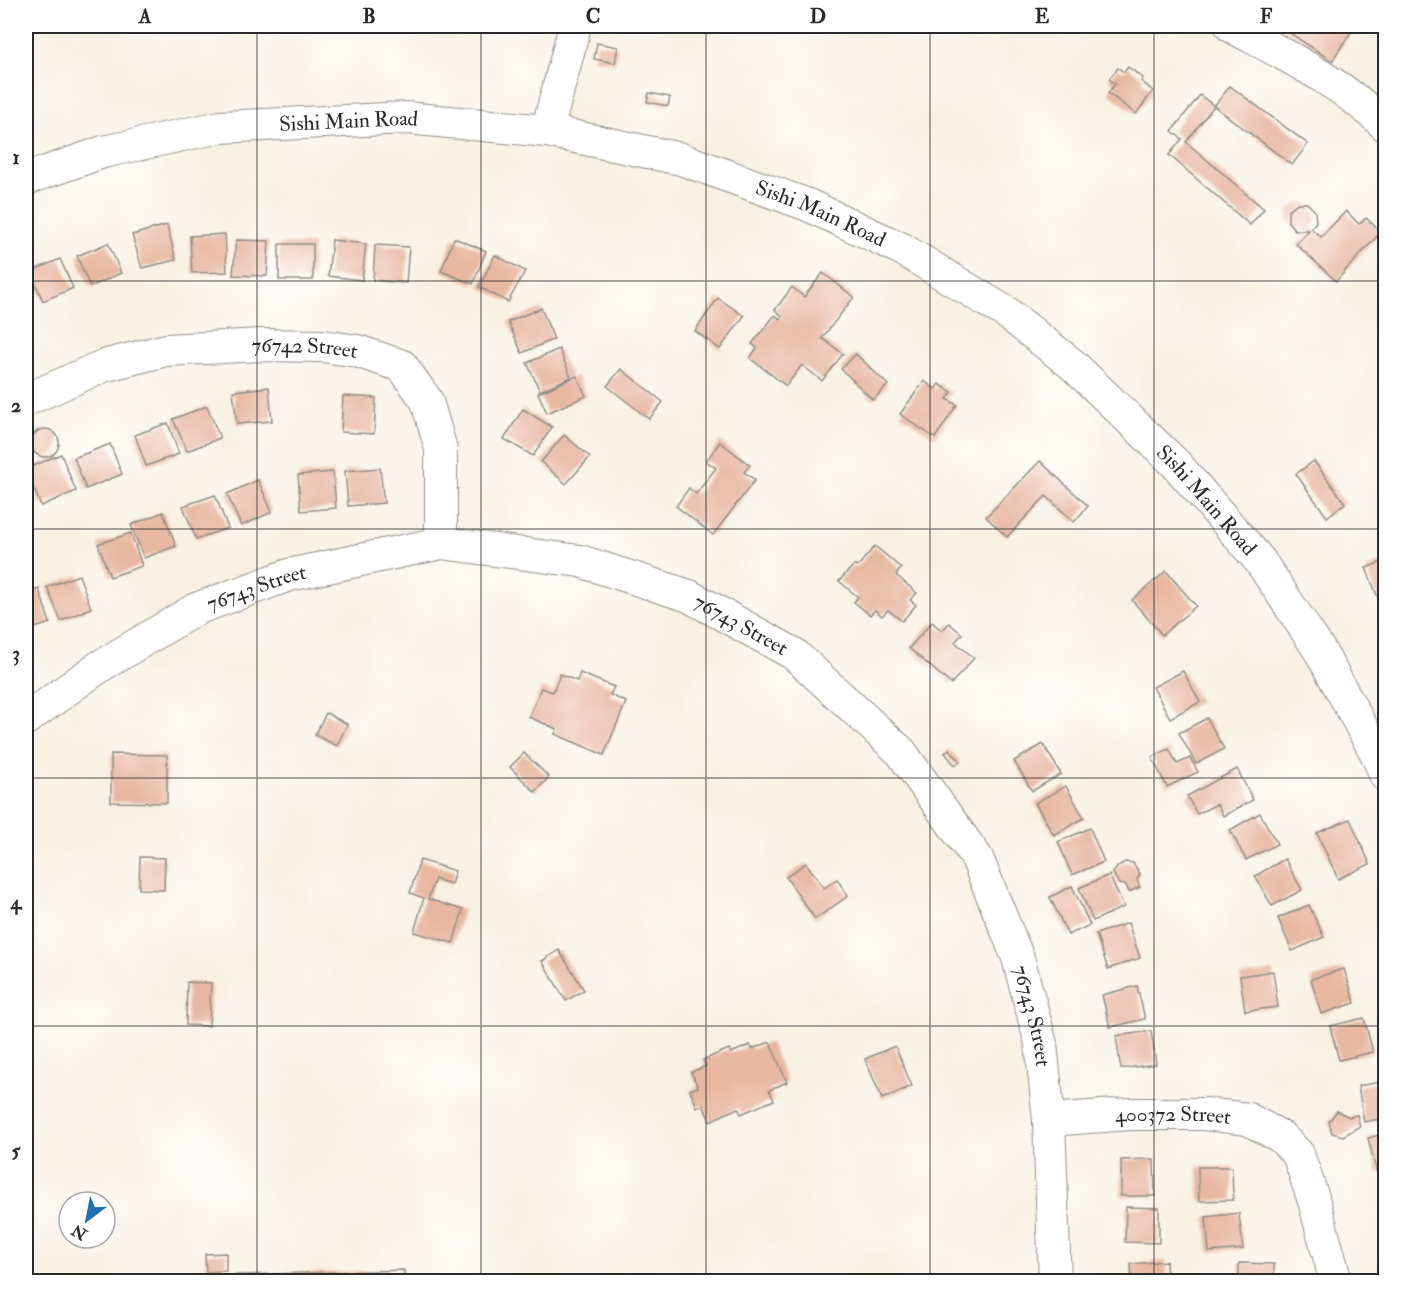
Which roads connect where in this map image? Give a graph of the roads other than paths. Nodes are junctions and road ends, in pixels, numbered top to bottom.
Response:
1 (575, 26) edge
2 (1231, 26) edge
3 (1386, 126) edge
4 (547, 131) junction
5 (26, 179) edge
6 (26, 400) edge
7 (441, 543) junction
8 (26, 719) edge
9 (1386, 776) edge
10 (1049, 1120) junction
11 (1055, 1281) edge
12 (1336, 1281) edge

1 - 4 street
2 - 3 street
4 - 5 street, Sishi Main Road
4 - 9 street, Sishi Main Road
6 - 7 street, 76742 Street
7 - 8 street, 76743 Street
7 - 10 street, 76743 Street
10 - 11 street, 76743 Street
10 - 12 street, 400372 Street

